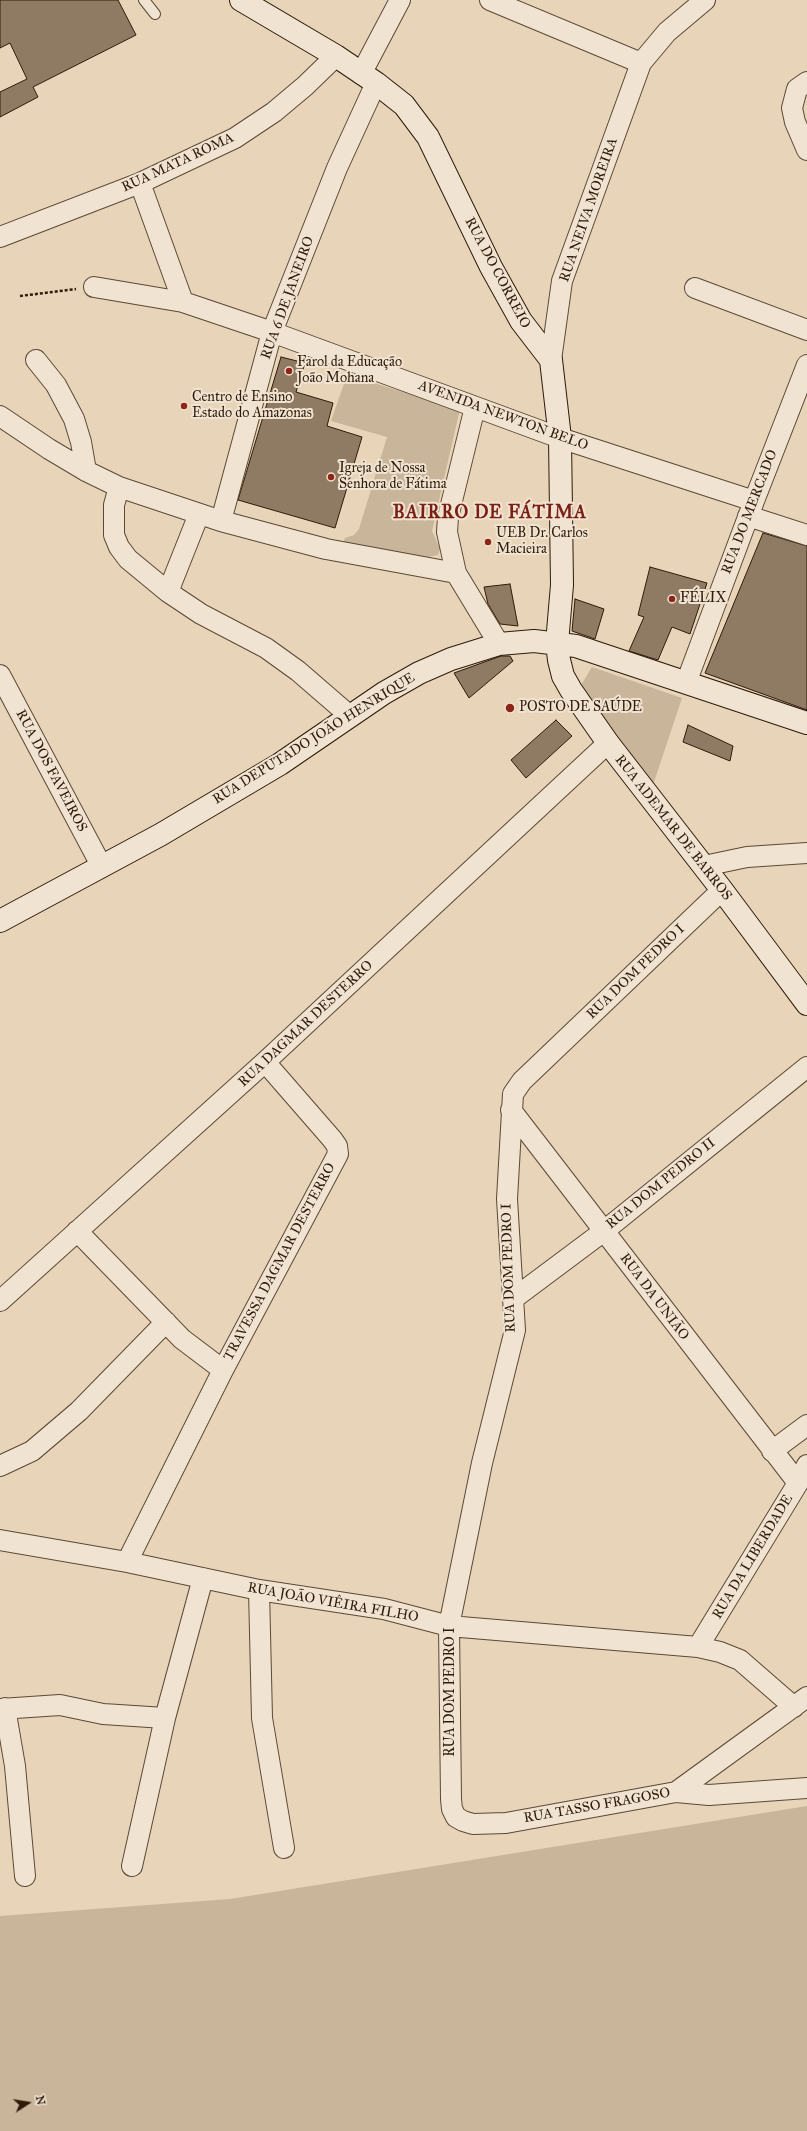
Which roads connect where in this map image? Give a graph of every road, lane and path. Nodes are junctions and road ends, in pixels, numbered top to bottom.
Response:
1 (144, 0) edge
2 (241, 0) edge
3 (400, 0) edge
4 (494, 0) edge
5 (705, 0) edge
6 (155, 14) dead end
7 (336, 56) junction
8 (641, 64) junction
9 (368, 79) junction
10 (802, 85) edge
11 (807, 150) edge
12 (140, 183) junction
13 (0, 237) edge
14 (94, 287) joint
15 (695, 288) dead end
16 (20, 296) dead end
17 (183, 302) junction
18 (807, 330) edge
19 (272, 332) junction
20 (36, 360) dead end
21 (551, 360) junction
22 (807, 365) edge
23 (475, 407) junction
24 (0, 416) edge
25 (560, 438) junction
26 (86, 471) junction
27 (119, 487) junction
28 (751, 508) junction
29 (199, 514) junction
30 (221, 521) junction
31 (807, 535) edge
32 (456, 573) junction
33 (168, 592) junction
34 (557, 643) junction
35 (499, 644) junction
36 (686, 683) junction
37 (2, 686) edge
38 (350, 716) junction
39 (807, 723) edge
40 (608, 743) junction
41 (807, 853) edge
42 (704, 866) junction
43 (102, 867) junction
44 (722, 890) junction
45 (0, 921) edge
46 (807, 1004) edge
47 (264, 1062) junction
48 (807, 1067) edge
49 (511, 1110) junction
50 (77, 1231) junction
51 (604, 1231) junction
52 (513, 1299) junction
53 (0, 1301) edge
54 (166, 1322) junction
55 (223, 1370) junction
56 (807, 1425) edge
57 (772, 1451) junction
58 (807, 1465) edge
59 (0, 1466) edge
60 (798, 1483) junction
61 (0, 1540) edge
62 (127, 1562) junction
63 (203, 1578) junction
64 (259, 1590) junction
65 (450, 1626) junction
66 (698, 1648) junction
67 (800, 1702) edge
68 (3, 1709) edge
69 (165, 1718) junction
70 (807, 1788) edge
71 (676, 1792) junction
72 (451, 1799) joint
73 (284, 1848) dead end
74 (132, 1866) dead end
75 (25, 1876) dead end

1 - 6 lane
2 - 7 main road, RUA DO CORREIO
3 - 9 street, RUA 6 DE JANEIRO
4 - 8 street
5 - 8 street, RUA NEIVA MOREIRA
7 - 9 main road, RUA DO CORREIO
7 - 12 street, RUA MATA ROMA
8 - 21 street, RUA NEIVA MOREIRA
9 - 19 street, RUA 6 DE JANEIRO
9 - 21 main road, RUA DO CORREIO
10 - 11 street
12 - 13 street, RUA MATA ROMA
12 - 17 street
14 - 16 path
14 - 17 street, AVENIDA NEWTON BELO
15 - 18 street
17 - 19 street, AVENIDA NEWTON BELO
19 - 23 street, AVENIDA NEWTON BELO
19 - 30 street, RUA 6 DE JANEIRO
20 - 26 street
21 - 25 main road
22 - 28 street, RUA DO MERCADO
23 - 25 street, AVENIDA NEWTON BELO
23 - 32 street
24 - 26 street
25 - 28 street, AVENIDA NEWTON BELO
25 - 34 main road
26 - 27 street
27 - 29 street
27 - 33 street
28 - 31 street, AVENIDA NEWTON BELO
28 - 36 street, RUA DO MERCADO
29 - 30 street
29 - 33 street
30 - 32 street
32 - 35 street
33 - 38 street
34 - 35 main road, RUA DEPUTADO JOÃO HENRIQUE
34 - 36 main road, RUA DEPUTADO JOÃO HENRIQUE
34 - 40 main road, RUA ADEMAR DE BARROS
35 - 38 main road, RUA DEPUTADO JOÃO HENRIQUE
36 - 39 main road, RUA DEPUTADO JOÃO HENRIQUE
37 - 43 street, RUA DOS FAVEIROS
38 - 43 main road, RUA DEPUTADO JOÃO HENRIQUE
40 - 42 main road, RUA ADEMAR DE BARROS
40 - 47 street, RUA DAGMAR DESTERRO
41 - 42 street
42 - 44 main road, RUA ADEMAR DE BARROS
43 - 45 main road, RUA DEPUTADO JOÃO HENRIQUE
44 - 46 main road, RUA ADEMAR DE BARROS
44 - 49 street, RUA DOM PEDRO I
47 - 50 street, RUA DAGMAR DESTERRO
47 - 55 street, TRAVESSA DAGMAR DESTERRO
48 - 51 street, RUA DOM PEDRO II
49 - 51 street, RUA DA UNIÃO
49 - 52 street, RUA DOM PEDRO I
50 - 53 street, RUA DAGMAR DESTERRO
50 - 54 street, TRAVESSA DAGMAR DESTERRO
51 - 52 street, RUA DOM PEDRO II
51 - 57 street, RUA DA UNIÃO
52 - 65 street, RUA DOM PEDRO I
54 - 55 street, TRAVESSA DAGMAR DESTERRO
54 - 59 street
55 - 62 street, TRAVESSA DAGMAR DESTERRO
56 - 57 street
57 - 60 street, RUA DA UNIÃO
58 - 60 street, RUA DA LIBERDADE
60 - 66 street, RUA DA LIBERDADE
61 - 62 street, RUA JOÃO VIÊIRA FILHO
62 - 63 street, RUA JOÃO VIÊIRA FILHO
63 - 64 street, RUA JOÃO VIÊIRA FILHO
63 - 69 street
64 - 65 street, RUA JOÃO VIÊIRA FILHO
64 - 73 street
65 - 66 street, RUA JOÃO VIÊIRA FILHO
65 - 72 street, RUA DOM PEDRO I
66 - 67 street, RUA JOÃO VIÊIRA FILHO
67 - 71 street
68 - 69 street
68 - 75 street
69 - 74 street
70 - 71 street, RUA TASSO FRAGOSO
71 - 72 street, RUA TASSO FRAGOSO

